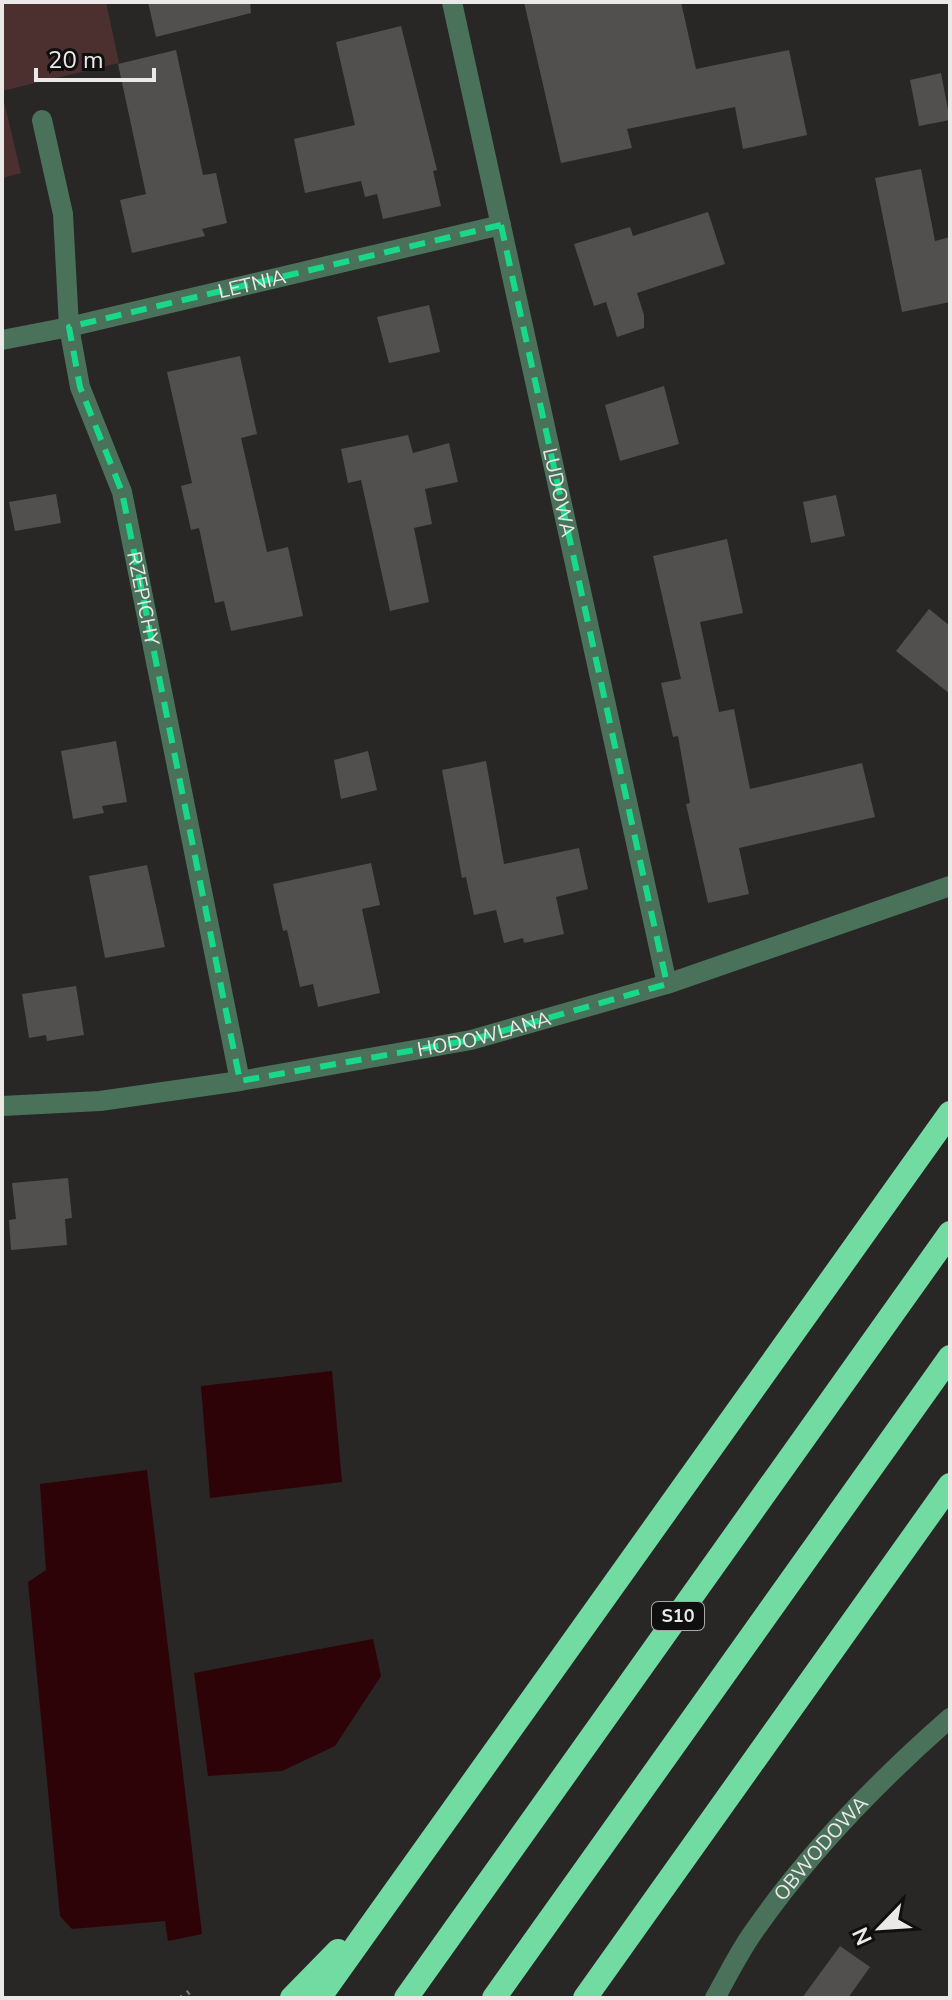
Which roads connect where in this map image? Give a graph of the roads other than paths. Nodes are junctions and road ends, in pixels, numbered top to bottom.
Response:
1 (452, 2) edge
2 (42, 120) dead end
3 (501, 225) junction
4 (69, 327) junction
5 (2, 340) edge
6 (950, 886) edge
7 (667, 984) junction
8 (240, 1081) junction
9 (2, 1106) edge
10 (950, 1113) edge
11 (950, 1233) edge
12 (950, 1357) edge
13 (950, 1485) edge
14 (950, 1718) edge
15 (388, 1901) junction
16 (612, 1961) junction
17 (292, 1998) edge
18 (319, 1998) edge
19 (406, 1998) edge
20 (494, 1998) edge
21 (585, 1998) edge
22 (593, 1998) edge
23 (715, 1998) edge

1 - 3 street, LUDOWA
2 - 4 street, RZEPICHY
3 - 4 street, LETNIA
3 - 7 street, LUDOWA
4 - 5 street, LETNIA
4 - 8 street, RZEPICHY
6 - 7 street, HODOWLANA
7 - 8 street, HODOWLANA
8 - 9 street, HODOWLANA
10 - 15 highway
11 - 19 highway, S10
12 - 20 highway
13 - 16 highway
14 - 23 street, OBWODOWA
15 - 17 highway
15 - 18 highway
16 - 21 highway
16 - 22 highway

